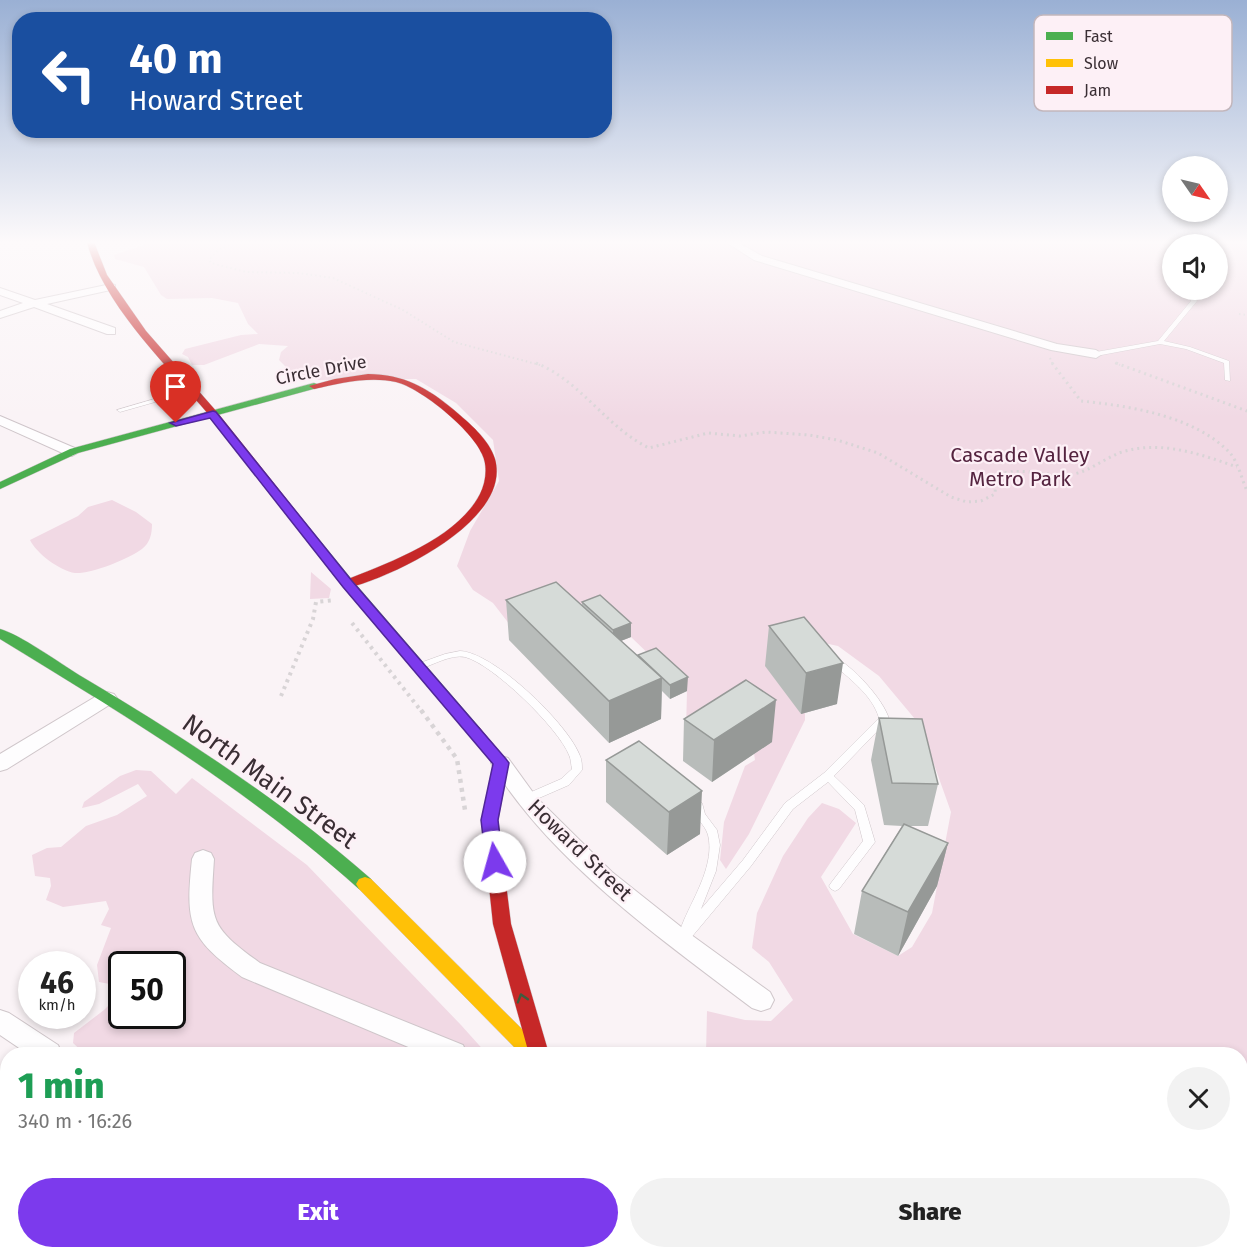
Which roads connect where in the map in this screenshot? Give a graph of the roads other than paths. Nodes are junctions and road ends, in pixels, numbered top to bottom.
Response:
1 (28, 301) edge
2 (46, 301) edge
3 (121, 301) edge
4 (901, 301) edge
5 (1194, 301) edge
6 (35, 303) junction
7 (0, 315) edge
8 (111, 330) dead end
9 (1160, 342) junction
10 (1096, 354) joint
11 (1228, 380) dead end
12 (192, 390) junction
13 (120, 410) dead end
14 (213, 414) junction
15 (0, 420) edge
16 (72, 452) junction
17 (0, 486) edge
18 (348, 584) junction
19 (0, 633) edge
20 (829, 654) edge
21 (418, 666) junction
22 (107, 698) junction
23 (501, 763) junction
24 (0, 764) edge
25 (828, 776) junction
26 (697, 792) edge
27 (526, 799) junction
28 (203, 859) dead end
29 (835, 886) dead end
30 (681, 941) junction
31 (761, 1000) dead end
32 (0, 1021) edge
33 (39, 1047) edge
34 (437, 1047) edge
35 (527, 1047) edge
36 (537, 1047) edge

1 - 6 street
2 - 6 street
3 - 12 main road, Howard Street
4 - 10 street
5 - 9 lane
6 - 7 street
6 - 8 street
9 - 10 lane
9 - 11 lane
12 - 13 lane
12 - 14 main road, Howard Street
14 - 16 main road, Circle Drive
14 - 18 main road, Howard Street
14 - 18 main road, Circle Drive
15 - 16 street
16 - 17 main road, Circle Drive
18 - 21 main road, Howard Street
19 - 22 main road, North Main Street
20 - 25 lane
21 - 23 main road, Howard Street
21 - 27 lane
22 - 24 street
22 - 35 main road, North Main Street
23 - 27 street, Howard Street
36 -> 23 main road
25 - 29 lane
25 - 30 lane
26 - 30 lane
27 - 30 street, Howard Street
28 - 34 street
30 - 31 street, Howard Street
32 - 33 street

